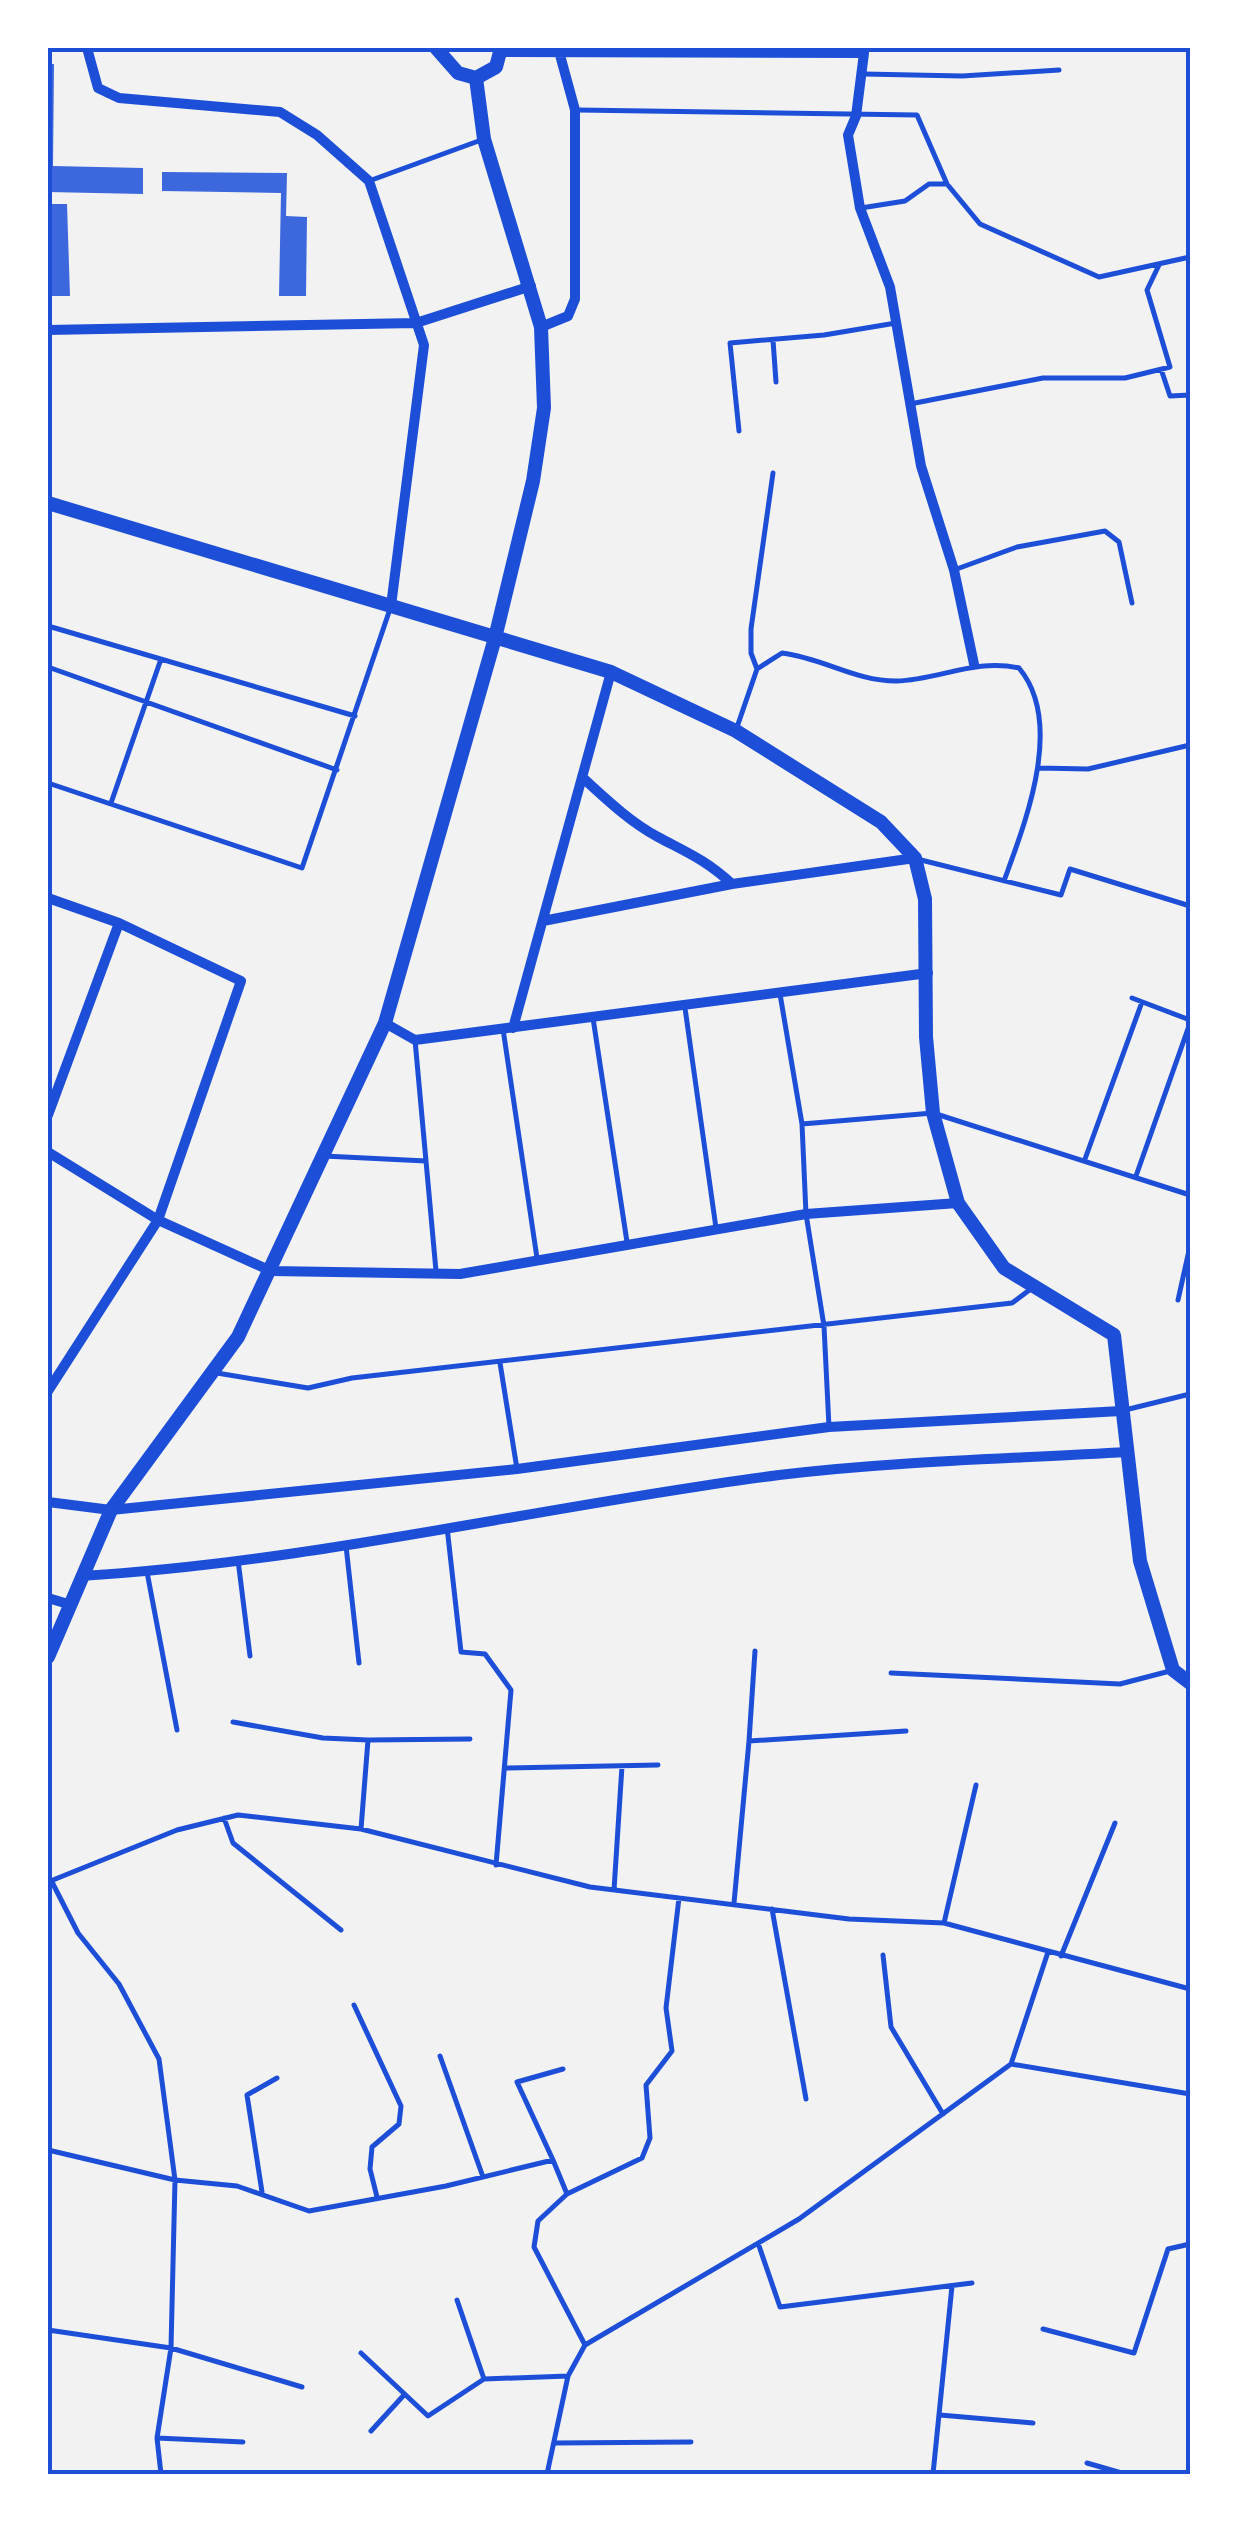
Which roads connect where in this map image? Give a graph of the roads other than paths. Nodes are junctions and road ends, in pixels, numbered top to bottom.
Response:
1 (87, 48) edge
2 (443, 50) edge
3 (501, 50) edge
4 (866, 50) edge
5 (561, 51) edge
6 (1059, 70) dead end
7 (861, 74) junction
8 (476, 78) junction
9 (575, 110) junction
10 (856, 116) junction
11 (484, 139) junction
12 (369, 180) junction
13 (947, 184) junction
14 (860, 208) junction
15 (1190, 256) edge
16 (1159, 265) junction
17 (531, 286) junction
18 (416, 323) junction
19 (896, 323) junction
20 (541, 327) junction
21 (48, 330) edge
22 (773, 340) junction
23 (1161, 370) junction
24 (776, 382) dead end
25 (1190, 395) edge
26 (909, 404) junction
27 (739, 431) dead end
28 (773, 473) dead end
29 (48, 503) edge
30 (954, 570) junction
31 (1132, 603) dead end
32 (391, 606) junction
33 (48, 626) edge
34 (495, 638) junction
35 (161, 659) junction
36 (974, 664) junction
37 (48, 667) edge
38 (757, 669) junction
39 (612, 672) junction
40 (147, 702) junction
41 (355, 716) junction
42 (736, 731) junction
43 (1190, 745) edge
44 (1038, 768) junction
45 (338, 770) junction
46 (582, 778) junction
47 (48, 783) edge
48 (111, 804) junction
49 (914, 858) junction
50 (1004, 881) junction
51 (732, 884) junction
52 (48, 898) edge
53 (1190, 906) edge
54 (542, 922) junction
55 (119, 923) junction
56 (928, 973) junction
57 (780, 994) junction
58 (1132, 998) dead end
59 (1142, 1002) junction
60 (684, 1007) junction
61 (593, 1018) junction
62 (1190, 1021) edge
63 (386, 1022) junction
64 (508, 1028) junction
65 (415, 1040) junction
66 (933, 1113) junction
67 (48, 1115) edge
68 (802, 1124) junction
69 (48, 1152) edge
70 (321, 1156) junction
71 (1085, 1160) junction
72 (426, 1161) junction
73 (1136, 1176) junction
74 (1190, 1195) edge
75 (958, 1203) junction
76 (806, 1214) junction
77 (158, 1220) junction
78 (716, 1228) junction
79 (627, 1242) junction
80 (1190, 1246) edge
81 (537, 1258) junction
82 (1188, 1265) edge
83 (270, 1271) junction
84 (436, 1274) junction
85 (1032, 1288) junction
86 (1178, 1300) dead end
87 (824, 1326) junction
88 (500, 1362) junction
89 (214, 1372) junction
90 (48, 1391) edge
91 (1190, 1394) edge
92 (1121, 1410) junction
93 (828, 1426) junction
94 (1126, 1452) junction
95 (518, 1469) junction
96 (48, 1502) edge
97 (111, 1510) junction
98 (447, 1525) junction
99 (346, 1544) junction
100 (238, 1558) junction
101 (147, 1572) junction
102 (80, 1576) junction
103 (48, 1598) edge
104 (68, 1604) junction
105 (755, 1651) dead end
106 (250, 1656) dead end
107 (48, 1657) edge
108 (359, 1663) dead end
109 (1172, 1670) junction
110 (890, 1673) dead end
111 (1190, 1684) edge
112 (233, 1722) dead end
113 (177, 1730) dead end
114 (906, 1730) dead end
115 (368, 1740) junction
116 (470, 1740) dead end
117 (750, 1741) junction
118 (622, 1766) junction
119 (658, 1766) dead end
120 (504, 1768) junction
121 (976, 1785) dead end
122 (224, 1818) junction
123 (1115, 1823) dead end
124 (361, 1830) junction
125 (496, 1865) junction
126 (50, 1882) edge
127 (614, 1890) junction
128 (679, 1897) junction
129 (734, 1903) junction
130 (772, 1908) junction
131 (944, 1922) junction
132 (341, 1930) dead end
133 (1048, 1952) junction
134 (883, 1956) dead end
135 (1062, 1956) junction
136 (1190, 1989) edge
137 (354, 2005) dead end
138 (440, 2056) dead end
139 (1011, 2064) junction
140 (564, 2069) dead end
141 (277, 2078) dead end
142 (1190, 2094) edge
143 (806, 2100) dead end
144 (944, 2114) junction
145 (48, 2150) edge
146 (553, 2160) junction
147 (483, 2177) junction
148 (175, 2180) junction
149 (262, 2192) junction
150 (567, 2194) junction
151 (376, 2196) junction
152 (758, 2244) junction
153 (1190, 2244) edge
154 (972, 2283) dead end
155 (952, 2286) junction
156 (458, 2300) dead end
157 (1043, 2329) dead end
158 (48, 2330) edge
159 (585, 2345) junction
160 (171, 2348) junction
161 (361, 2353) dead end
162 (568, 2376) junction
163 (484, 2378) junction
164 (302, 2386) dead end
165 (404, 2395) junction
166 (940, 2415) junction
167 (1033, 2423) dead end
168 (371, 2430) dead end
169 (157, 2438) junction
170 (243, 2442) dead end
171 (692, 2442) dead end
172 (554, 2443) junction
173 (1087, 2463) dead end
174 (160, 2474) edge
175 (547, 2474) edge
176 (933, 2474) edge
177 (1124, 2474) edge

1 - 12 street
2 - 8 street
3 - 5 street
3 - 8 street
4 - 5 street
4 - 7 street
5 - 9 street
6 - 7 lane
7 - 10 street
8 - 11 street
9 - 10 lane
9 - 20 street
10 - 13 lane
10 - 14 street
11 - 12 lane
11 - 17 street
12 - 18 street
13 - 14 lane
13 - 16 lane
14 - 19 street
15 - 16 lane
16 - 23 lane
17 - 18 street
17 - 20 street
18 - 21 street
18 - 32 street
19 - 22 lane
19 - 26 street
20 - 34 street
22 - 24 lane
22 - 27 lane
23 - 25 lane
23 - 26 lane
26 - 30 street
28 - 38 lane
29 - 32 street
30 - 31 lane
30 - 36 street
32 - 34 street
32 - 41 lane
33 - 35 lane
34 - 39 street
34 - 63 street
35 - 40 lane
35 - 41 lane
36 - 38 lane
36 - 44 lane
37 - 40 lane
38 - 42 lane
39 - 42 street
39 - 46 street
40 - 45 lane
40 - 48 lane
41 - 45 lane
42 - 49 street
43 - 44 lane
44 - 50 lane
45 - 48 lane
46 - 51 street
46 - 54 street
47 - 48 lane
49 - 50 lane
49 - 51 street
49 - 56 street
50 - 53 lane
51 - 54 street
52 - 55 street
54 - 64 street
55 - 67 street
55 - 77 street
56 - 57 street
56 - 66 street
57 - 60 street
57 - 68 lane
58 - 59 lane
59 - 62 lane
59 - 71 lane
60 - 61 street
60 - 78 lane
61 - 64 street
61 - 79 lane
62 - 73 lane
63 - 65 street
63 - 70 street
64 - 65 street
64 - 81 lane
65 - 72 lane
66 - 68 lane
66 - 71 lane
66 - 75 street
68 - 76 lane
69 - 77 street
70 - 72 lane
70 - 83 street
71 - 73 lane
72 - 84 lane
73 - 74 lane
75 - 76 street
75 - 85 street
76 - 78 street
76 - 87 lane
77 - 83 street
77 - 90 street
78 - 79 street
79 - 81 street
80 - 82 lane
81 - 84 street
82 - 86 lane
83 - 84 street
83 - 89 street
85 - 87 lane
85 - 92 street
87 - 88 lane
87 - 93 lane
88 - 89 lane
88 - 95 lane
89 - 97 street
91 - 92 lane
92 - 93 street
92 - 94 street
93 - 95 street
94 - 98 street
94 - 109 street
95 - 97 street
96 - 97 street
97 - 102 street
98 - 99 street
98 - 120 lane
99 - 100 street
99 - 108 lane
100 - 101 street
100 - 106 lane
101 - 102 street
101 - 113 lane
102 - 104 street
103 - 104 street
104 - 107 street
105 - 117 lane
109 - 110 lane
109 - 111 street
112 - 115 lane
114 - 117 lane
115 - 116 lane
115 - 124 lane
117 - 129 lane
118 - 119 lane
118 - 120 lane
118 - 127 lane
120 - 125 lane
121 - 131 lane
122 - 124 lane
122 - 126 lane
122 - 132 lane
123 - 135 lane
124 - 125 lane
125 - 127 lane
126 - 148 lane
127 - 128 lane
128 - 129 lane
128 - 150 lane
129 - 130 lane
130 - 131 lane
130 - 143 lane
131 - 133 lane
133 - 135 lane
133 - 139 lane
134 - 144 lane
135 - 136 lane
137 - 151 lane
138 - 147 lane
139 - 142 lane
139 - 144 lane
140 - 146 lane
141 - 149 lane
144 - 152 lane
145 - 148 lane
146 - 147 lane
146 - 150 lane
147 - 151 lane
148 - 149 lane
148 - 160 lane
149 - 151 lane
150 - 159 lane
152 - 155 lane
152 - 159 lane
153 - 157 lane
154 - 155 lane
155 - 166 lane
156 - 163 lane
158 - 160 lane
159 - 162 lane
160 - 164 lane
160 - 169 lane
161 - 165 lane
162 - 163 lane
162 - 172 lane
163 - 165 lane
165 - 168 lane
166 - 167 lane
166 - 176 lane
169 - 170 lane
169 - 174 lane
171 - 172 lane
172 - 175 lane
173 - 177 lane

